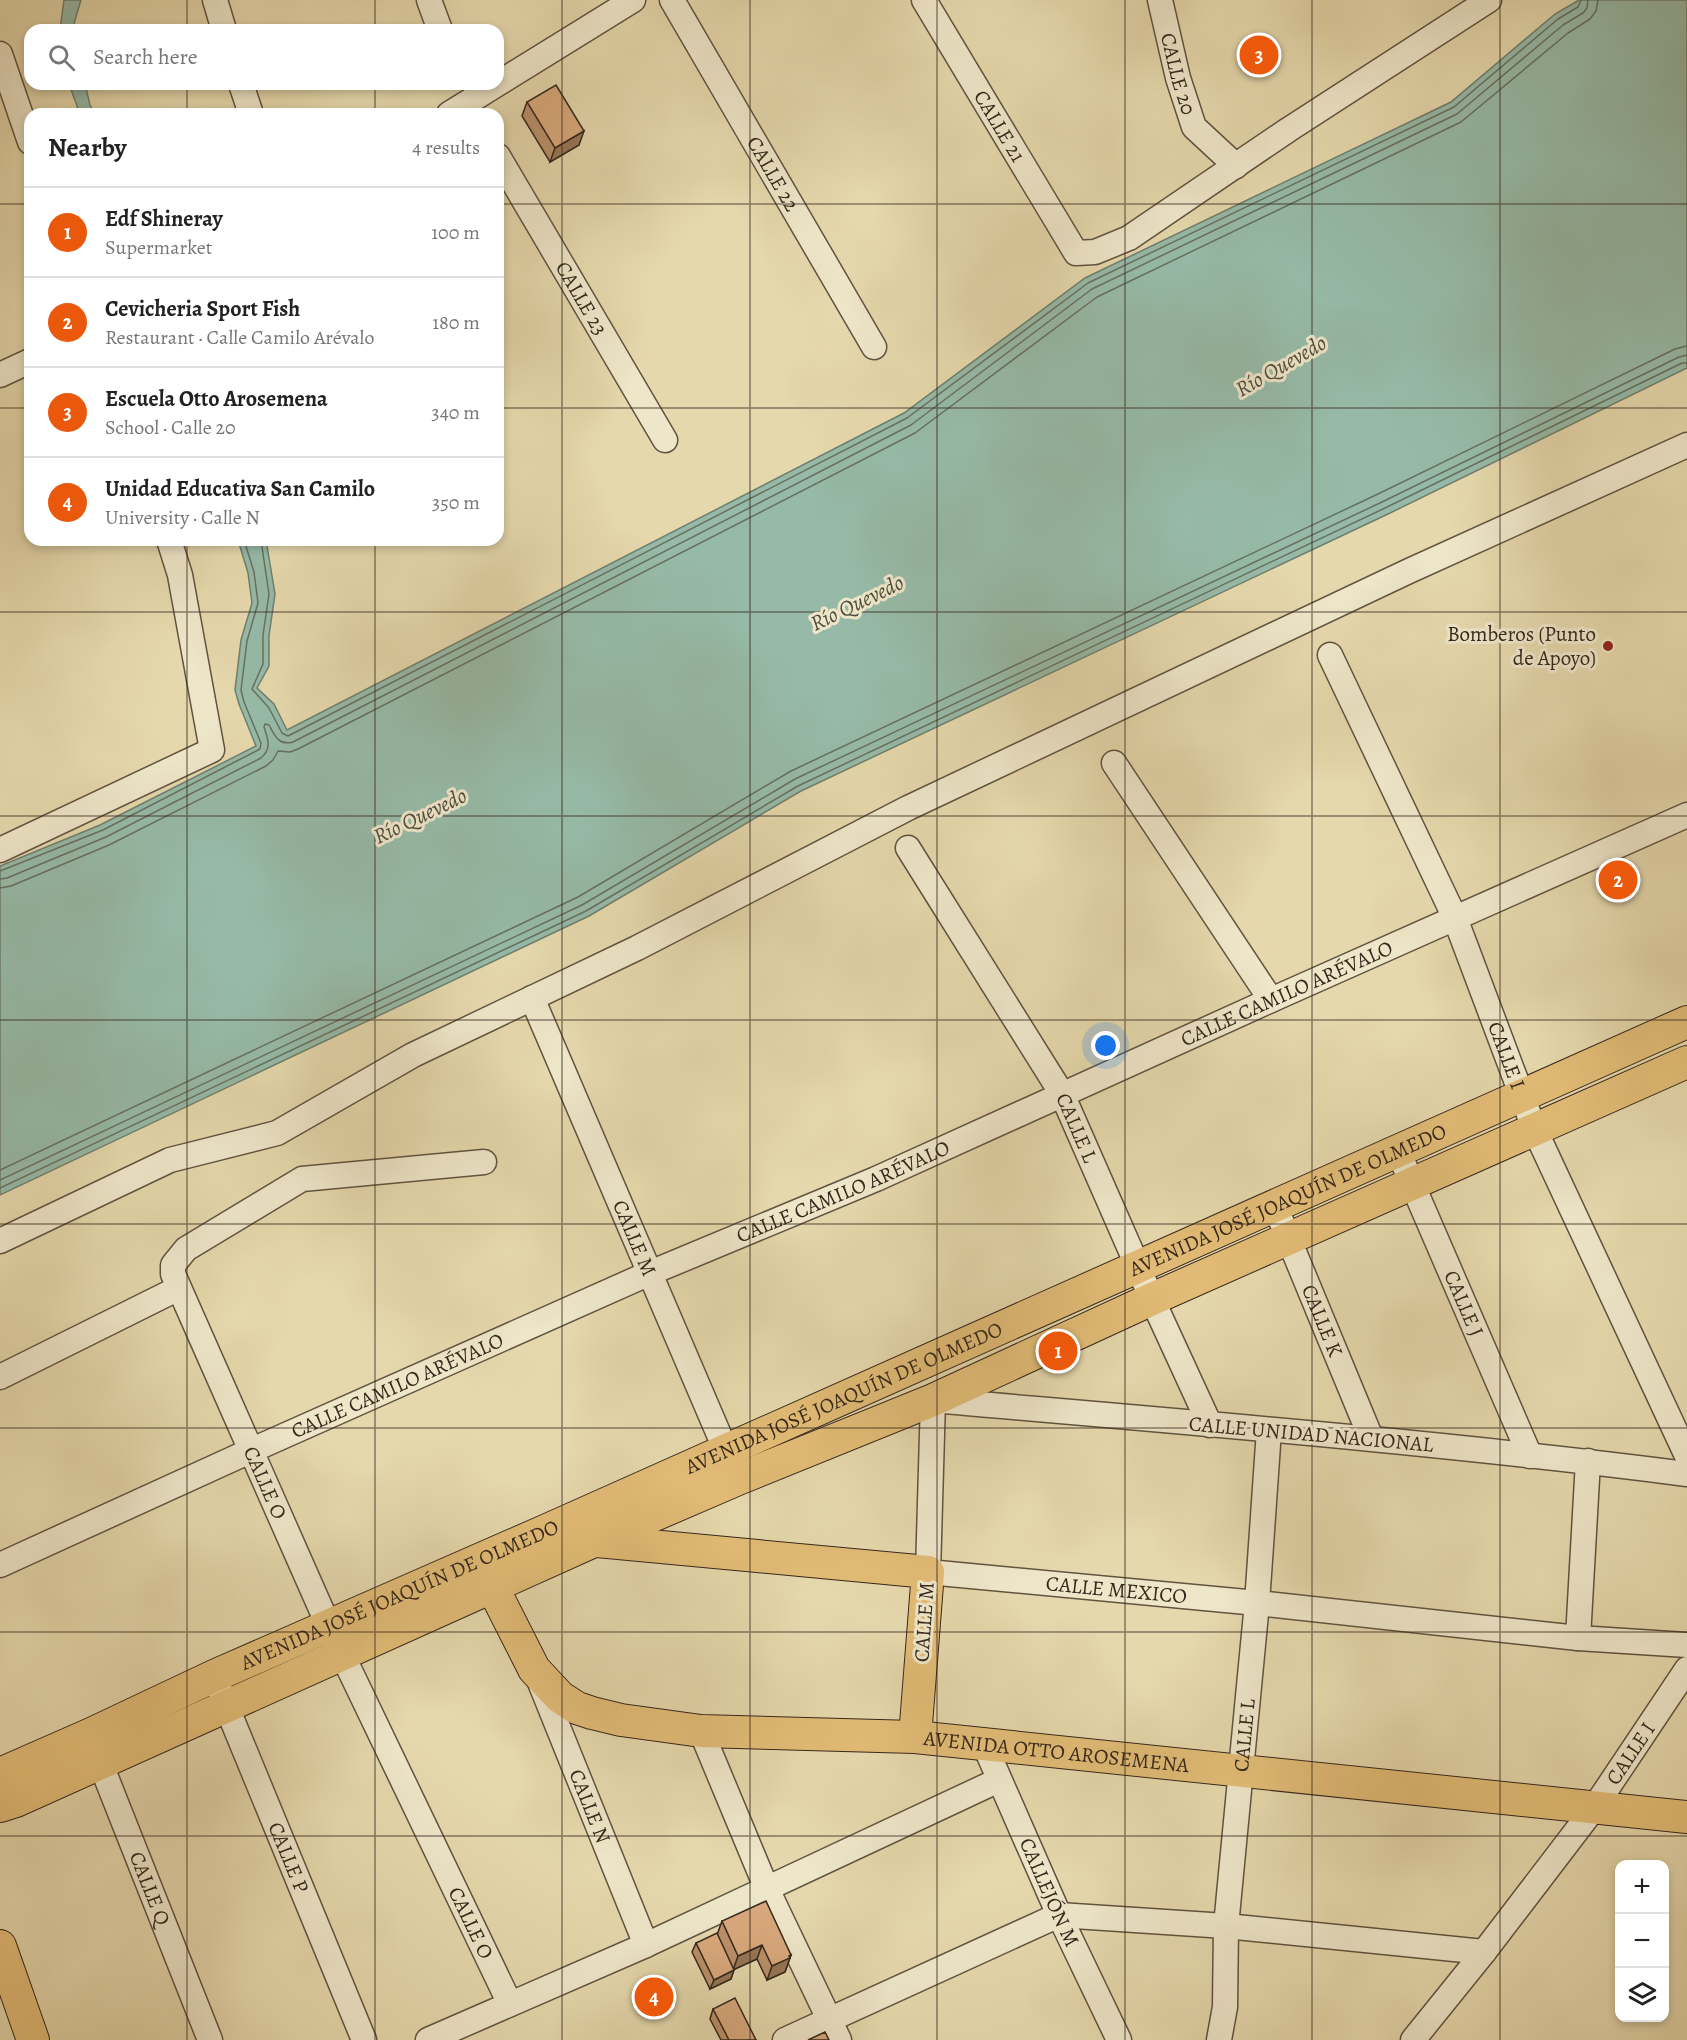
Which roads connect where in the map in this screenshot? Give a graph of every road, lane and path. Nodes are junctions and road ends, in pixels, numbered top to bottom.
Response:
1 (214, 0) edge
2 (429, 0) edge
3 (633, 0) edge
4 (672, 0) edge
5 (924, 0) edge
6 (1160, 0) edge
7 (1489, 0) edge
8 (222, 24) edge
9 (438, 24) edge
10 (0, 54) edge
11 (504, 78) edge
12 (243, 90) edge
13 (485, 90) edge
14 (462, 104) edge
15 (248, 108) edge
16 (24, 124) edge
17 (504, 166) edge
18 (1236, 166) junction
19 (874, 347) dead end
20 (24, 364) edge
21 (0, 375) edge
22 (665, 440) dead end
23 (1687, 445) edge
24 (171, 546) edge
25 (1330, 655) dead end
26 (1114, 763) dead end
27 (1687, 815) edge
28 (908, 848) dead end
29 (0, 850) edge
30 (1455, 918) junction
31 (532, 998) junction
32 (1271, 1000) junction
33 (1687, 1022) edge
34 (1686, 1067) edge
35 (1062, 1094) junction
36 (1522, 1096) junction
37 (1534, 1128) junction
38 (1398, 1151) junction
39 (484, 1162) dead end
40 (1412, 1185) junction
41 (1275, 1206) junction
42 (1288, 1239) junction
43 (0, 1241) edge
44 (1139, 1266) junction
45 (650, 1273) junction
46 (179, 1288) junction
47 (1152, 1299) junction
48 (0, 1377) edge
49 (933, 1400) junction
50 (1210, 1425) junction
51 (1269, 1430) junction
52 (1371, 1438) junction
53 (725, 1450) junction
54 (250, 1451) junction
55 (1530, 1455) junction
56 (1687, 1456) edge
57 (1588, 1461) junction
58 (1687, 1473) edge
59 (738, 1479) junction
60 (545, 1531) junction
61 (594, 1541) junction
62 (0, 1565) edge
63 (928, 1572) junction
64 (492, 1586) junction
65 (1257, 1603) junction
66 (1578, 1638) junction
67 (336, 1640) junction
68 (1687, 1645) edge
69 (1687, 1668) edge
70 (534, 1669) junction
71 (214, 1676) junction
72 (225, 1706) junction
73 (701, 1731) junction
74 (915, 1737) junction
75 (984, 1744) junction
76 (95, 1748) junction
77 (1240, 1771) junction
78 (0, 1774) edge
79 (999, 1780) junction
80 (0, 1806) edge
81 (1594, 1808) junction
82 (1687, 1817) edge
83 (766, 1887) junction
84 (1059, 1915) junction
85 (1226, 1926) junction
86 (646, 1945) junction
87 (0, 1946) edge
88 (1484, 1952) junction
89 (510, 2004) junction
90 (834, 2029) edge
91 (33, 2040) edge
92 (210, 2040) edge
93 (364, 2040) edge
94 (428, 2040) edge
95 (785, 2040) edge
96 (1119, 2040) edge
97 (1219, 2040) edge
98 (1413, 2040) edge

1 - 8 street
2 - 9 street
3 - 11 street
4 - 19 street, CALLE 22
5 - 18 street, CALLE 21
6 - 18 street, CALLE 20
7 - 18 street
10 - 16 street
12 - 15 street
13 - 14 street
17 - 22 street, CALLE 23
20 - 21 street
23 - 31 street
24 - 29 street
25 - 30 street, CALLE I
26 - 32 street
27 - 30 street, CALLE CAMILO ARÉVALO
28 - 35 street, CALLE L
30 - 32 street, CALLE CAMILO ARÉVALO
30 - 36 street, CALLE I
31 - 43 street
31 - 45 street, CALLE M
32 - 35 street, CALLE CAMILO ARÉVALO
33 - 36 main road, AVENIDA JOSÉ JOAQUÍN DE OLMEDO
34 - 37 main road, AVENIDA JOSÉ JOAQUÍN DE OLMEDO
35 - 44 street, CALLE L
35 - 45 street, CALLE CAMILO ARÉVALO
36 - 37 street, CALLE I
36 - 38 main road, AVENIDA JOSÉ JOAQUÍN DE OLMEDO
37 - 40 main road, AVENIDA JOSÉ JOAQUÍN DE OLMEDO
37 - 56 street, CALLE I
38 - 40 street, CALLE J
38 - 41 main road, AVENIDA JOSÉ JOAQUÍN DE OLMEDO
39 - 46 street, CALLE O
40 - 42 main road, AVENIDA JOSÉ JOAQUÍN DE OLMEDO
40 - 55 street, CALLE J
41 - 42 street, CALLE K
41 - 44 main road, AVENIDA JOSÉ JOAQUÍN DE OLMEDO
42 - 47 main road, AVENIDA JOSÉ JOAQUÍN DE OLMEDO
42 - 52 street, CALLE K
44 - 47 street, CALLE L
44 - 53 main road, AVENIDA JOSÉ JOAQUÍN DE OLMEDO
45 - 53 street, CALLE M
45 - 54 street, CALLE CAMILO ARÉVALO
46 - 48 street
46 - 54 street, CALLE O
47 - 49 main road, AVENIDA JOSÉ JOAQUÍN DE OLMEDO
47 - 50 street, CALLE L
49 - 50 street, CALLE UNIDAD NACIONAL
49 - 59 main road, AVENIDA JOSÉ JOAQUÍN DE OLMEDO
49 - 63 street, CALLE M
50 - 51 street, CALLE UNIDAD NACIONAL
51 - 52 street, CALLE UNIDAD NACIONAL
51 - 65 street, CALLE L
52 - 55 street, CALLE UNIDAD NACIONAL
53 - 59 street, CALLE M
53 - 60 main road, AVENIDA JOSÉ JOAQUÍN DE OLMEDO
54 - 62 street, CALLE CAMILO ARÉVALO
54 - 67 street, CALLE O
55 - 57 street, CALLE UNIDAD NACIONAL
57 - 58 street, CALLE UNIDAD NACIONAL
57 - 66 street
59 - 61 main road, AVENIDA JOSÉ JOAQUÍN DE OLMEDO
60 - 61 main road, CALLE MEXICO
60 - 67 main road, AVENIDA JOSÉ JOAQUÍN DE OLMEDO
61 - 63 main road, CALLE MEXICO
61 - 64 main road, AVENIDA JOSÉ JOAQUÍN DE OLMEDO
63 - 65 street, CALLE MEXICO
63 - 74 main road, CALLE M
64 - 67 main road, AVENIDA JOSÉ JOAQUÍN DE OLMEDO
64 - 70 main road, AVENIDA OTTO AROSEMENA
65 - 66 street, CALLE MEXICO
65 - 77 street, CALLE L
66 - 68 street, CALLE MEXICO
67 - 71 main road, AVENIDA JOSÉ JOAQUÍN DE OLMEDO
67 - 72 main road, AVENIDA JOSÉ JOAQUÍN DE OLMEDO
67 - 89 street, CALLE O
69 - 81 street, CALLE I
70 - 73 main road, AVENIDA OTTO AROSEMENA
70 - 86 street, CALLE N
71 - 72 street, CALLE P
71 - 76 main road, AVENIDA JOSÉ JOAQUÍN DE OLMEDO
72 - 76 main road, AVENIDA JOSÉ JOAQUÍN DE OLMEDO
72 - 93 street, CALLE P
73 - 74 main road, AVENIDA OTTO AROSEMENA
73 - 83 street
74 - 75 main road, AVENIDA OTTO AROSEMENA
75 - 77 main road, AVENIDA OTTO AROSEMENA
75 - 79 street, CALLEJÓN M
76 - 78 main road, AVENIDA JOSÉ JOAQUÍN DE OLMEDO
76 - 80 main road, AVENIDA JOSÉ JOAQUÍN DE OLMEDO
76 - 92 street, CALLE Q
77 - 81 main road, AVENIDA OTTO AROSEMENA
77 - 85 street, CALLE L
79 - 83 street
79 - 84 street, CALLEJÓN M
81 - 82 main road, AVENIDA OTTO AROSEMENA
81 - 88 street, CALLE I
83 - 86 street
83 - 90 street
84 - 85 street
84 - 90 street
84 - 96 street, CALLEJÓN M
85 - 88 street
85 - 97 street, CALLE L
86 - 89 street
87 - 91 main road
88 - 98 street, CALLE I
89 - 94 street
90 - 95 street

